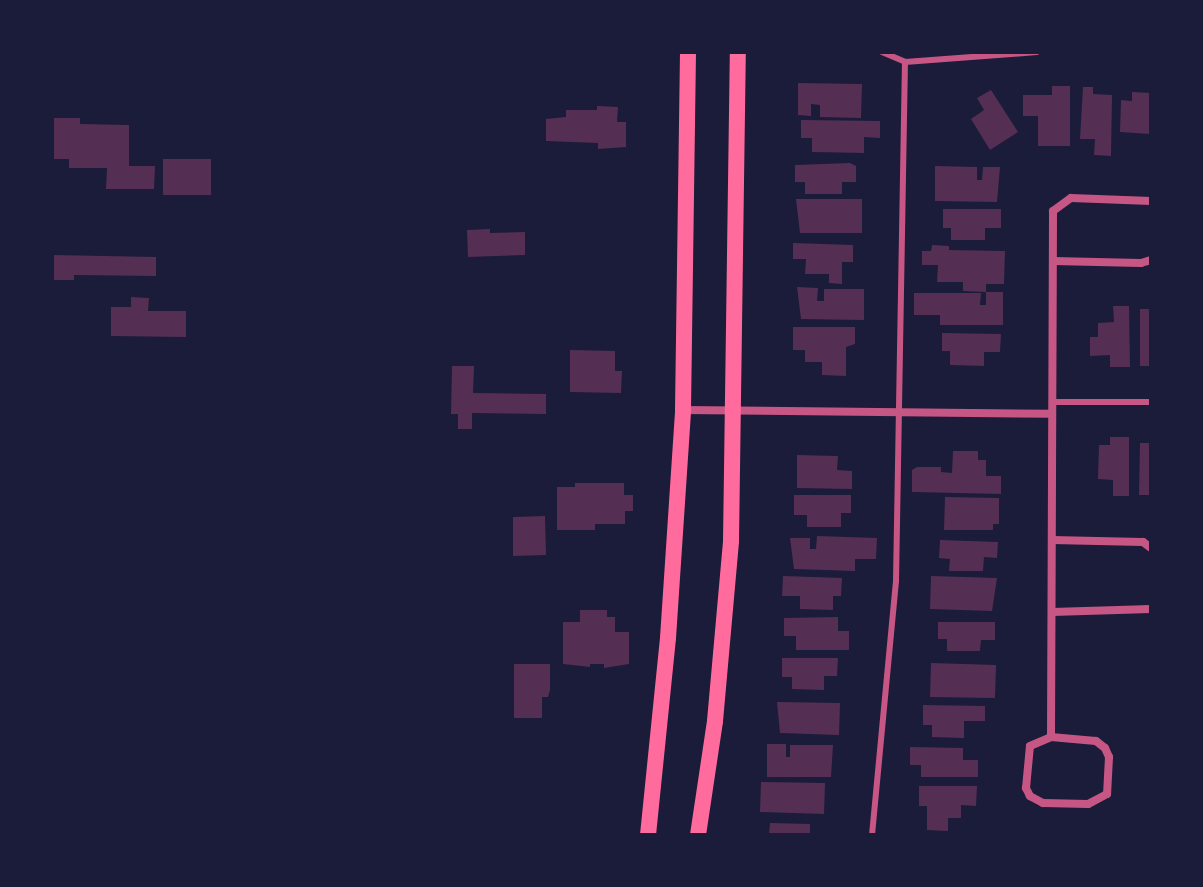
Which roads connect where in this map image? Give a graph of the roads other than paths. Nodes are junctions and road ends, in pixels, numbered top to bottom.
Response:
1 (688, 52) edge
2 (738, 52) edge
3 (882, 52) edge
4 (1037, 52) edge
5 (905, 62) junction
6 (1151, 201) edge
7 (1151, 260) edge
8 (1053, 261) junction
9 (1052, 402) junction
10 (1151, 402) edge
11 (683, 410) junction
12 (735, 412) junction
13 (902, 412) junction
14 (1052, 414) junction
15 (1052, 540) junction
16 (1151, 548) edge
17 (1151, 609) edge
18 (1052, 612) junction
19 (1051, 737) junction
20 (648, 835) edge
21 (698, 835) edge
22 (872, 835) edge

1 - 11 main road
2 - 12 main road
3 - 5 lane
4 - 5 lane
5 - 13 lane
6 - 8 street
7 - 8 street
8 - 9 street
9 - 10 lane
9 - 14 street
11 - 12 street
11 - 20 main road
12 - 13 street
12 - 21 main road
13 - 14 street
13 - 22 lane
14 - 15 street
15 - 16 street
15 - 18 street
17 - 18 street
18 - 19 street
19 - 19 street

